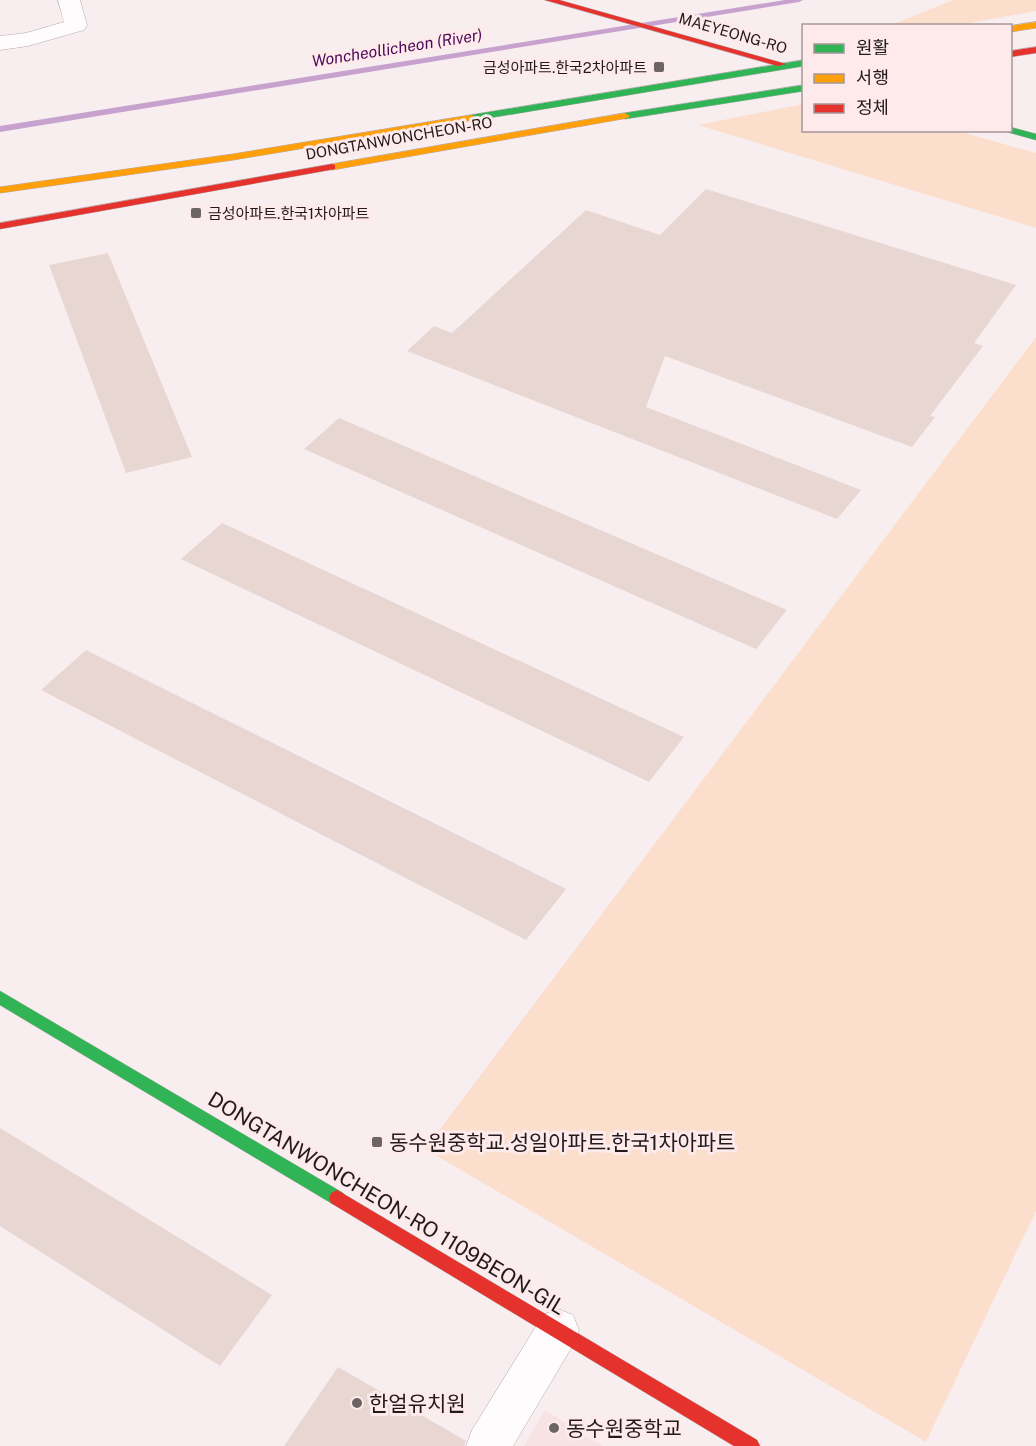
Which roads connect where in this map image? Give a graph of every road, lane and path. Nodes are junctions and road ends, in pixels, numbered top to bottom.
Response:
1 (69, 0) edge
2 (549, 0) edge
3 (1036, 25) edge
4 (1012, 29) edge
5 (0, 44) edge
6 (1036, 50) edge
7 (1012, 54) edge
8 (802, 63) edge
9 (787, 66) junction
10 (802, 70) edge
11 (802, 88) edge
12 (1012, 130) edge
13 (1036, 137) edge
14 (0, 190) edge
15 (0, 226) edge
16 (0, 997) edge
17 (558, 1329) junction
18 (488, 1446) edge
19 (752, 1446) edge

1 - 5 street
2 - 9 main road, MAEYEONG-RO
3 - 4 main road
6 - 7 main road
8 - 9 main road, DONGTANWONCHEON-RO
9 - 10 main road, MAEYEONG-RO
9 - 14 main road, DONGTANWONCHEON-RO
11 - 15 main road, DONGTANWONCHEON-RO
12 - 13 main road
16 - 17 main road, DONGTANWONCHEON-RO 1109BEON-GIL
17 - 18 street
17 - 19 main road, DONGTANWONCHEON-RO 1109BEON-GIL

